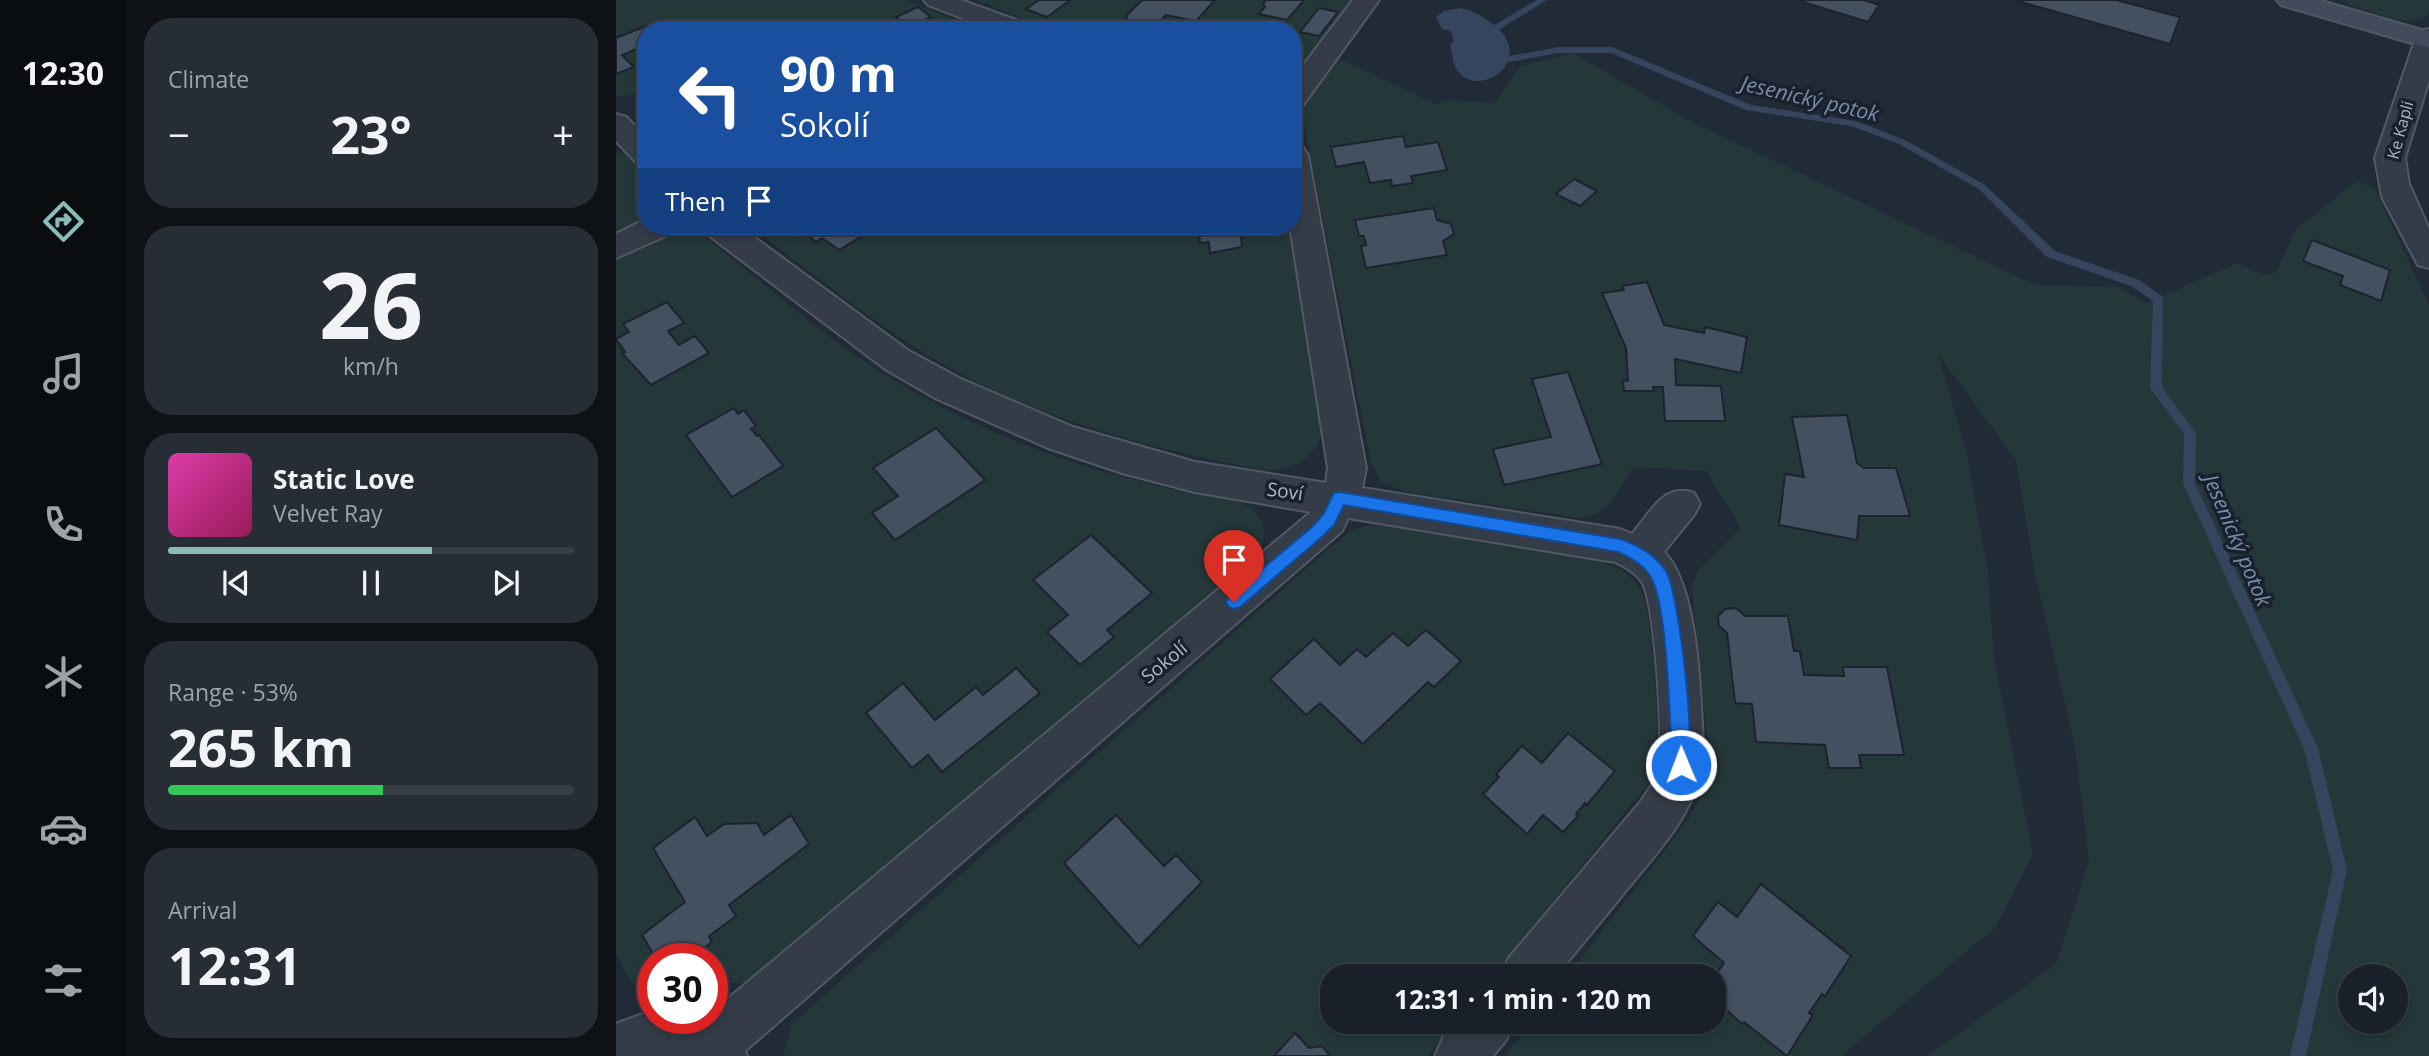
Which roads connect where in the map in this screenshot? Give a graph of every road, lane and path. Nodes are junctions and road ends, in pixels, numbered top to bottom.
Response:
1 (937, 0) edge
2 (1366, 0) edge
3 (2290, 0) edge
4 (994, 21) edge
5 (2428, 38) edge
6 (1302, 87) edge
7 (616, 123) edge
8 (637, 145) edge
9 (1302, 207) edge
10 (641, 235) edge
11 (730, 235) edge
12 (616, 247) edge
13 (2429, 257) edge
14 (1340, 498) junction
15 (1681, 504) dead end
16 (1639, 554) junction
17 (1535, 964) edge
18 (1478, 1034) edge
19 (717, 1050) edge
20 (616, 1051) edge
21 (1461, 1056) edge

1 - 4 street
2 - 6 street
3 - 5 street
5 - 13 street, Ke Kapli
7 - 8 street
9 - 14 street, Sokolí
10 - 12 street
11 - 14 street, Soví
14 - 16 street, Soví
14 - 19 street, Sokolí
15 - 16 street
16 - 17 street
18 - 21 street
19 - 20 street

